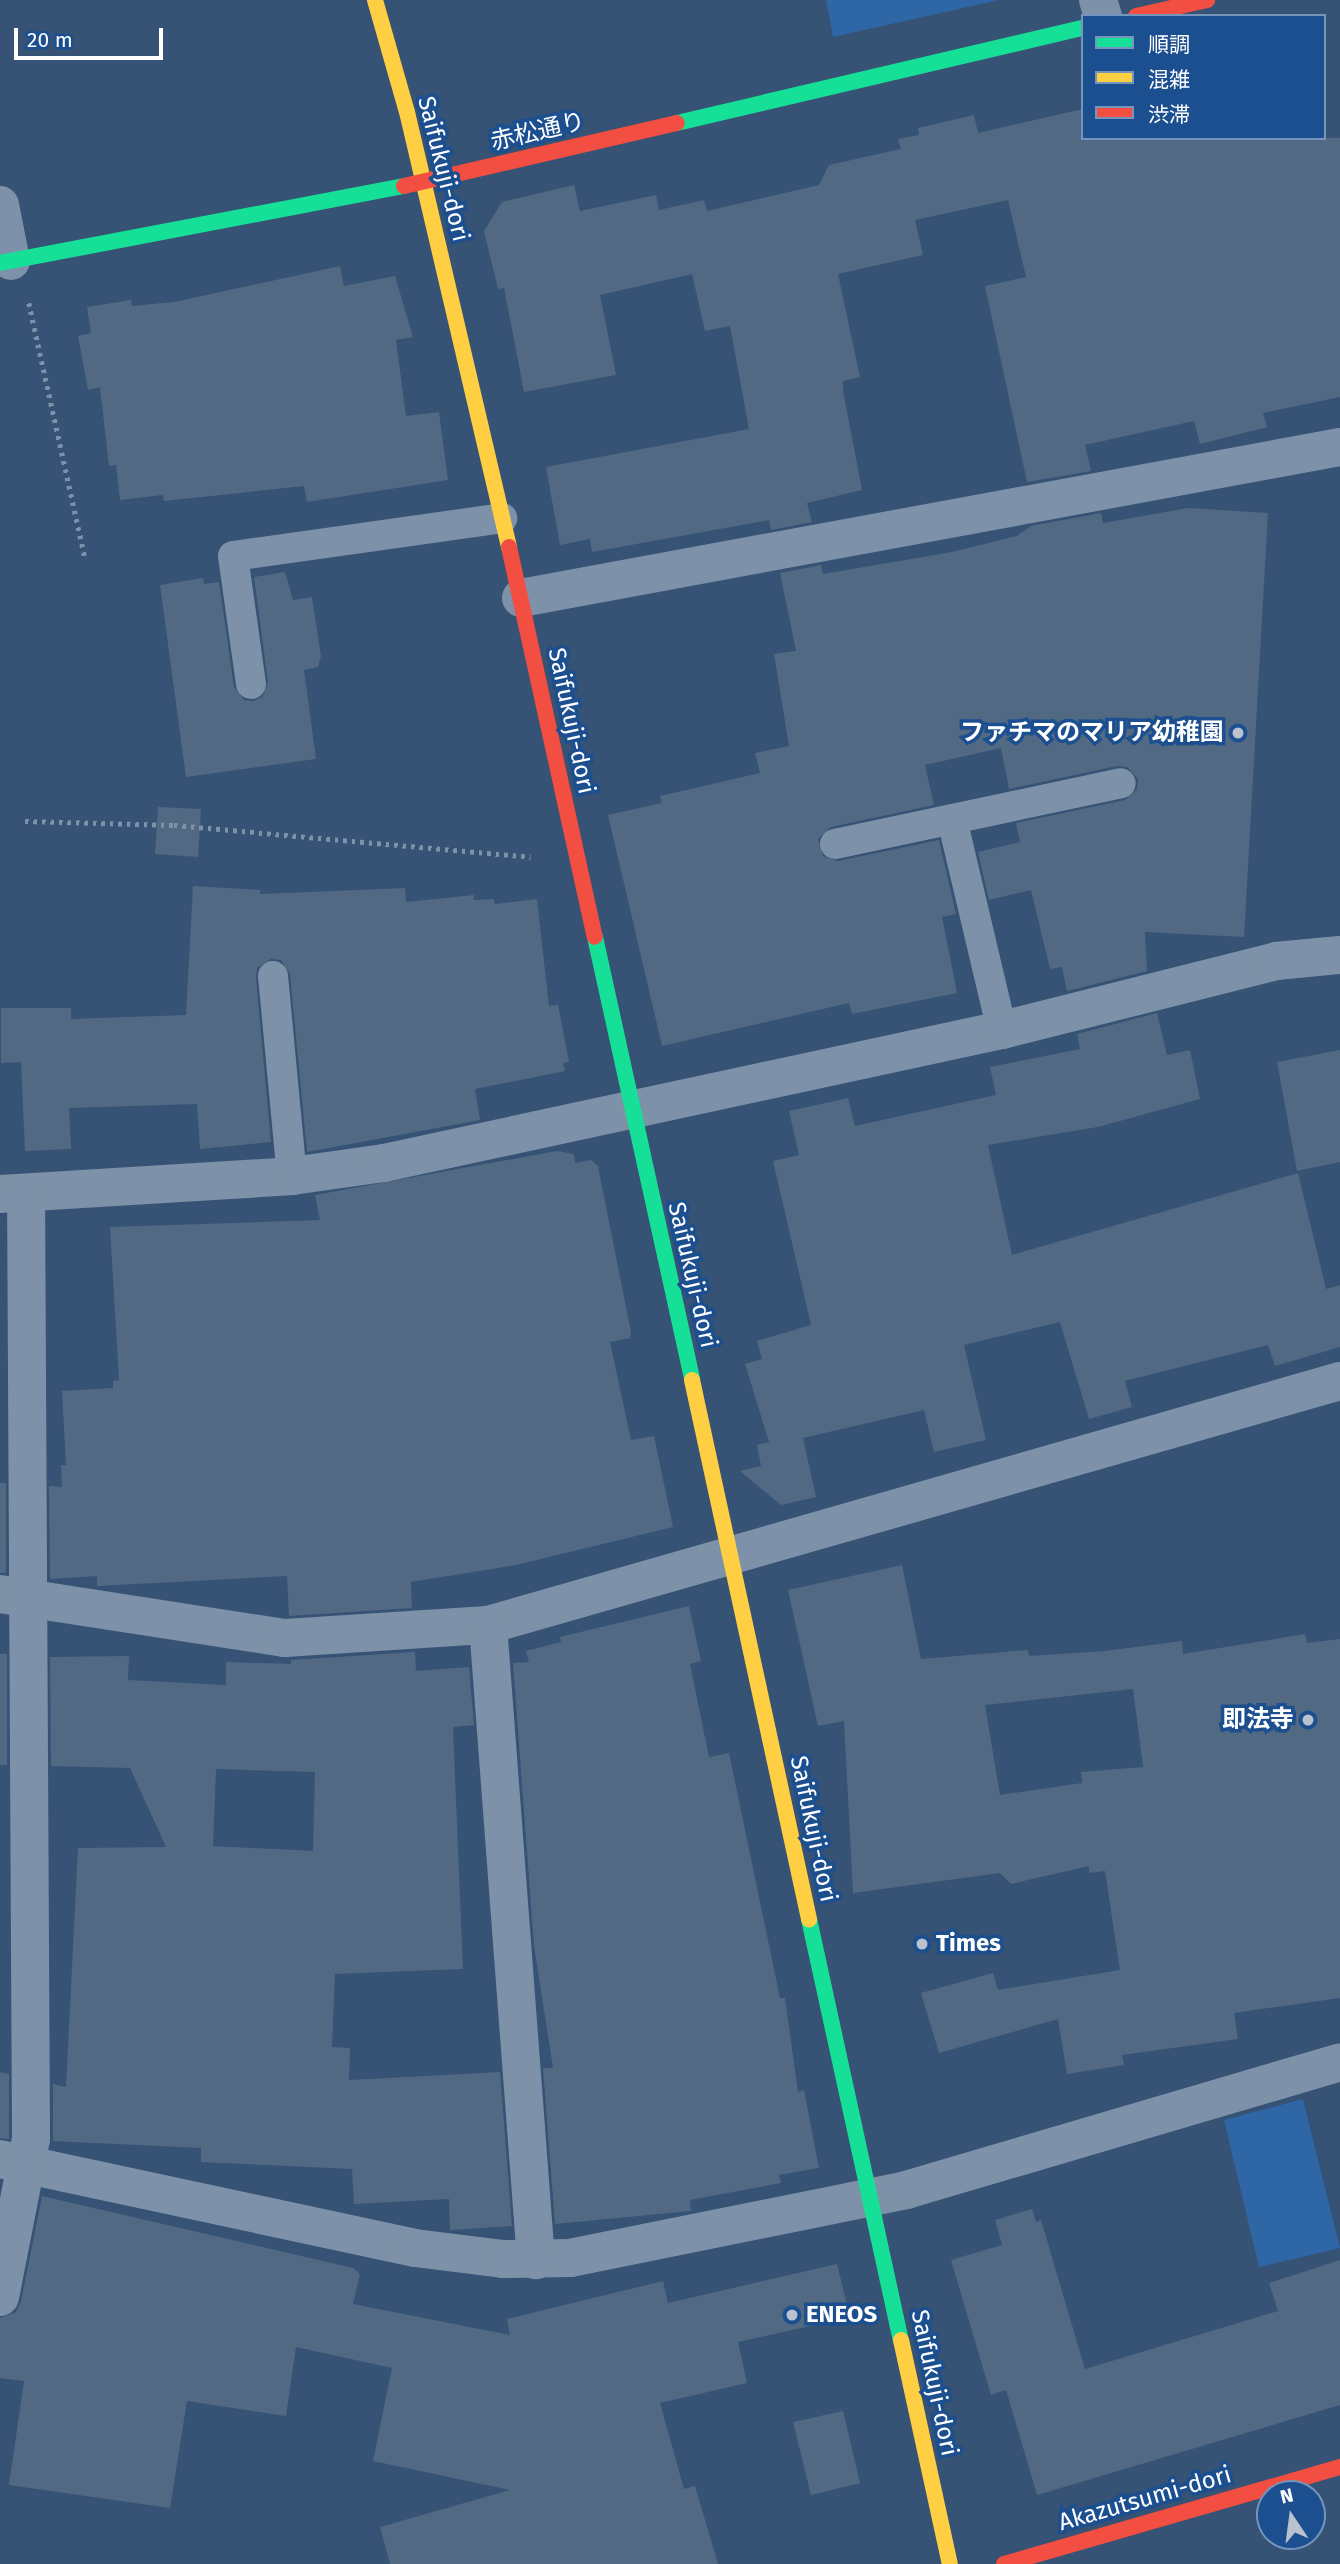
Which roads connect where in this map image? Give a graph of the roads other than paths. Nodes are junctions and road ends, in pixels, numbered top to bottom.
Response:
1 (374, 0) edge
2 (1207, 0) edge
3 (1145, 14) edge
4 (1081, 28) edge
5 (423, 182) junction
6 (0, 205) edge
7 (6, 262) edge
8 (1340, 447) edge
9 (502, 518) junction
10 (522, 598) junction
11 (251, 684) dead end
12 (1121, 783) dead end
13 (952, 819) junction
14 (835, 844) dead end
15 (1340, 955) edge
16 (273, 976) dead end
17 (1002, 1030) junction
18 (634, 1111) junction
19 (292, 1176) junction
20 (13, 1194) edge
21 (1340, 1381) edge
22 (732, 1556) junction
23 (14, 1596) edge
24 (488, 1625) junction
25 (1340, 2062) edge
26 (14, 2163) edge
27 (869, 2199) junction
28 (536, 2260) junction
29 (0, 2297) edge
30 (1340, 2467) edge
31 (950, 2564) edge
32 (1004, 2564) edge

1 - 5 street, Saifukuji-dori
2 - 3 street
4 - 5 street, 赤松通り
5 - 7 street, 赤松通り
5 - 9 street, Saifukuji-dori
6 - 7 street
8 - 10 street
9 - 10 street, Saifukuji-dori
9 - 11 lane
10 - 18 street, Saifukuji-dori
12 - 13 lane
13 - 14 lane
13 - 17 lane
15 - 17 street
16 - 19 lane
17 - 18 street
18 - 19 street
18 - 22 street, Saifukuji-dori
19 - 20 street
20 - 23 street
21 - 22 street
22 - 24 street
22 - 27 street, Saifukuji-dori
23 - 24 street
23 - 26 street
24 - 28 street
25 - 27 street
26 - 28 street
26 - 29 street
27 - 28 street
27 - 31 street, Saifukuji-dori
30 - 32 street, Akazutsumi-dori

